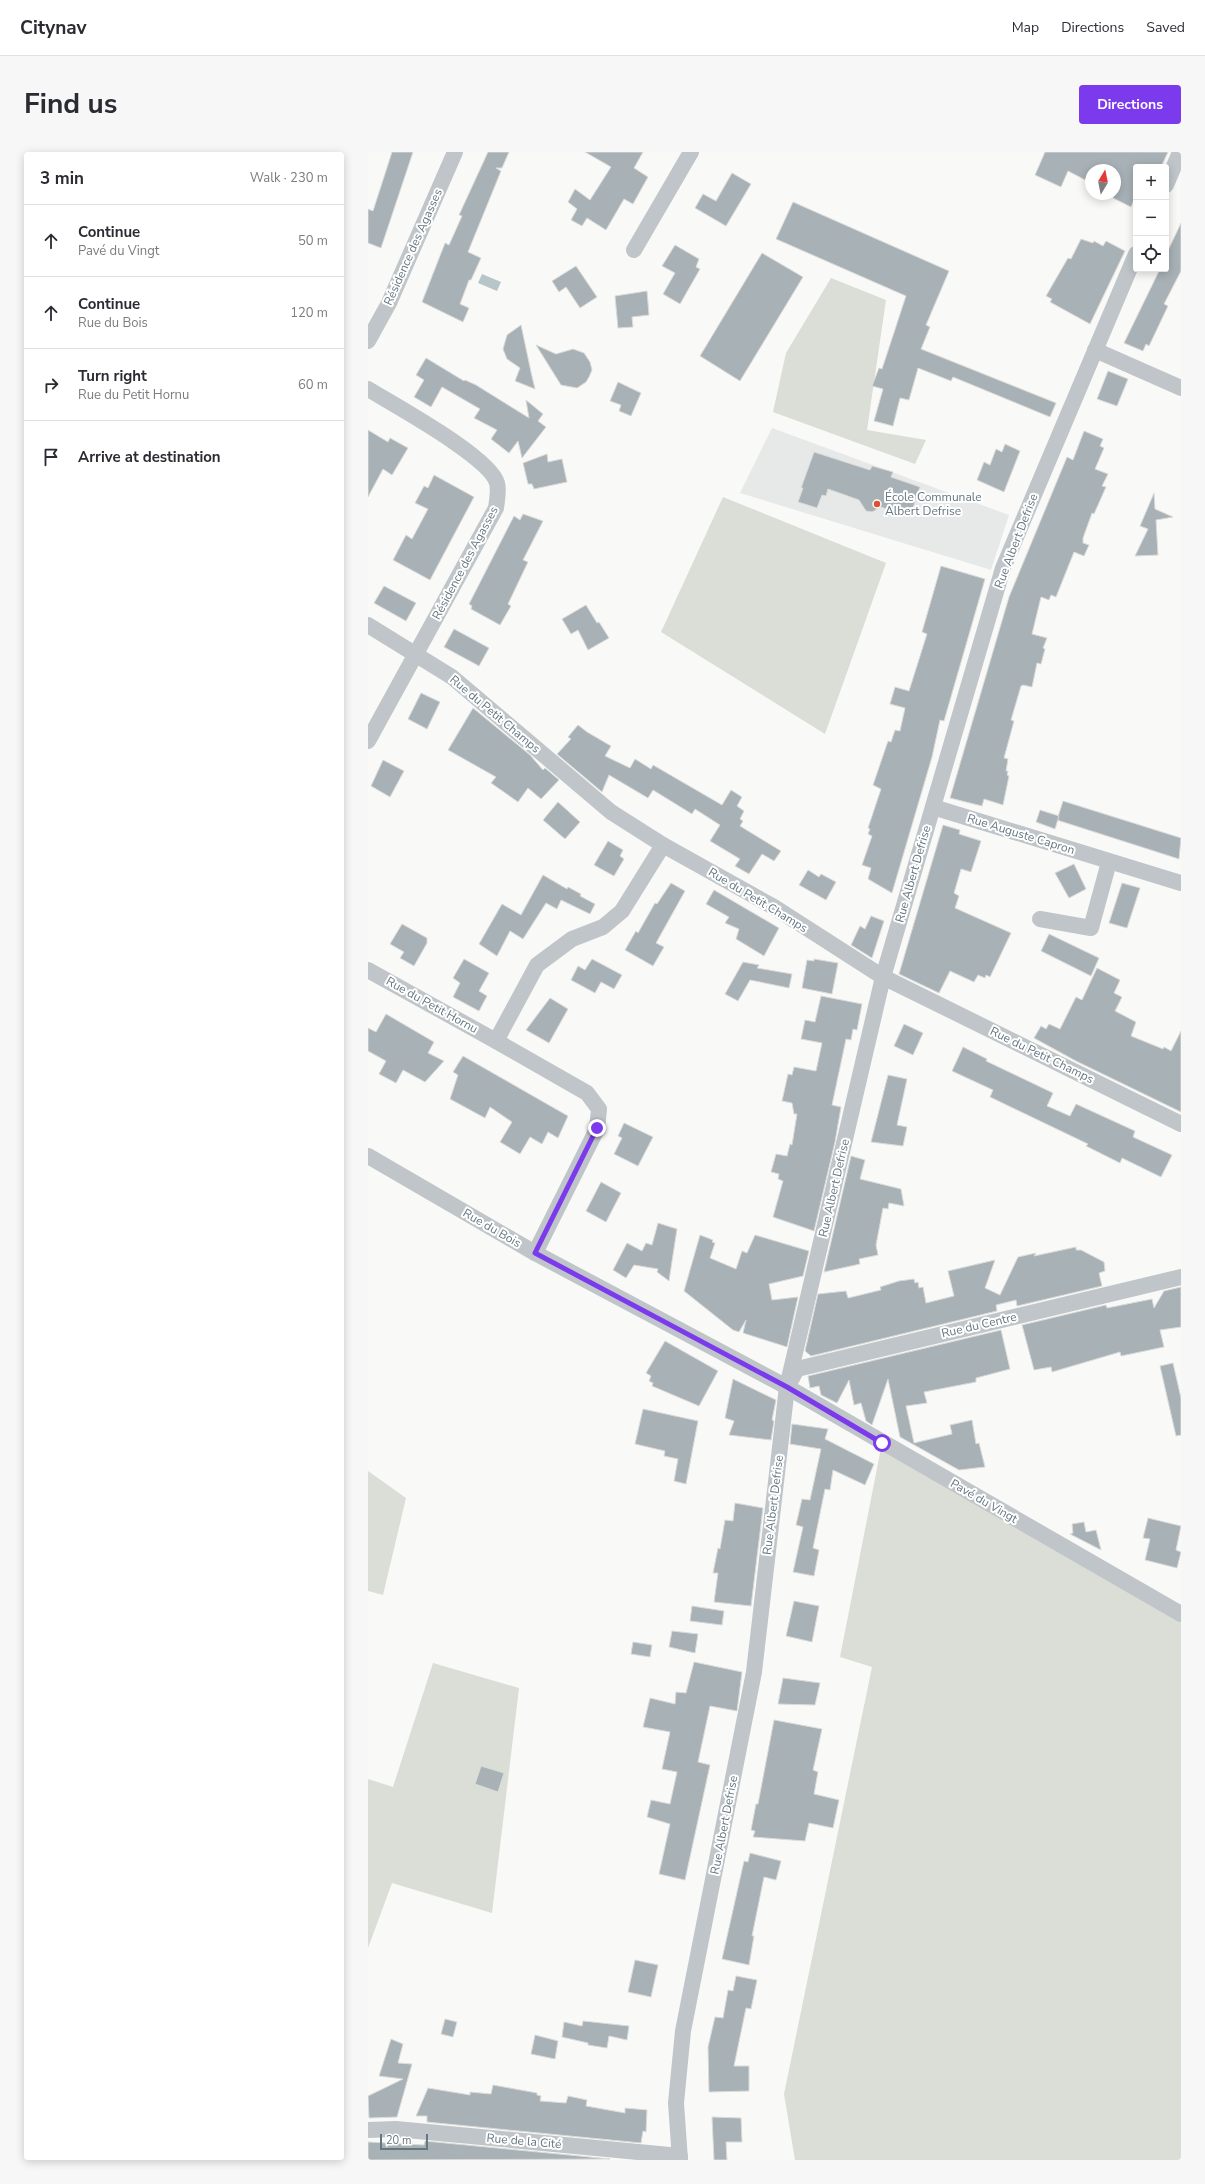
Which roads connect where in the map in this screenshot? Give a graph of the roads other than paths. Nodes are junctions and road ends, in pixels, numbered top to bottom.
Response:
1 (455, 152) edge
2 (691, 152) edge
3 (1180, 152) edge
4 (1169, 178) edge
5 (634, 250) dead end
6 (1133, 261) edge
7 (368, 341) edge
8 (1094, 350) junction
9 (1181, 388) edge
10 (368, 389) edge
11 (368, 625) edge
12 (415, 655) junction
13 (368, 741) edge
14 (933, 807) junction
15 (663, 845) junction
16 (1110, 862) junction
17 (1181, 883) edge
18 (1040, 919) dead end
19 (368, 970) edge
20 (883, 977) junction
21 (496, 1041) junction
22 (1181, 1124) edge
23 (368, 1156) edge
24 (535, 1253) junction
25 (1181, 1277) edge
26 (787, 1387) junction
27 (1181, 1614) edge
28 (368, 2130) edge
29 (680, 2158) edge

1 - 7 street, Résidence des Agasses
2 - 5 street
3 - 4 street
6 - 8 street, Rue Albert Defrise
8 - 9 street
8 - 14 street, Rue Albert Defrise
10 - 12 street, Résidence des Agasses
11 - 12 street, Rue du Petit Champs
12 - 13 street
12 - 15 street, Rue du Petit Champs
14 - 16 street, Rue Auguste Capron
14 - 20 street, Rue Albert Defrise
15 - 20 street, Rue du Petit Champs
15 - 21 street
16 - 17 street, Rue Auguste Capron
16 - 18 street
19 - 21 street, Rue du Petit Hornu
20 - 22 street, Rue du Petit Champs
20 - 26 street, Rue Albert Defrise
21 - 24 street, Rue du Petit Hornu
23 - 24 street, Rue du Bois
24 - 26 street, Rue du Bois
25 - 26 street, Rue du Centre
26 - 27 street, Pavé du Vingt
26 - 29 street, Rue Albert Defrise
28 - 29 street, Rue de la Cité

